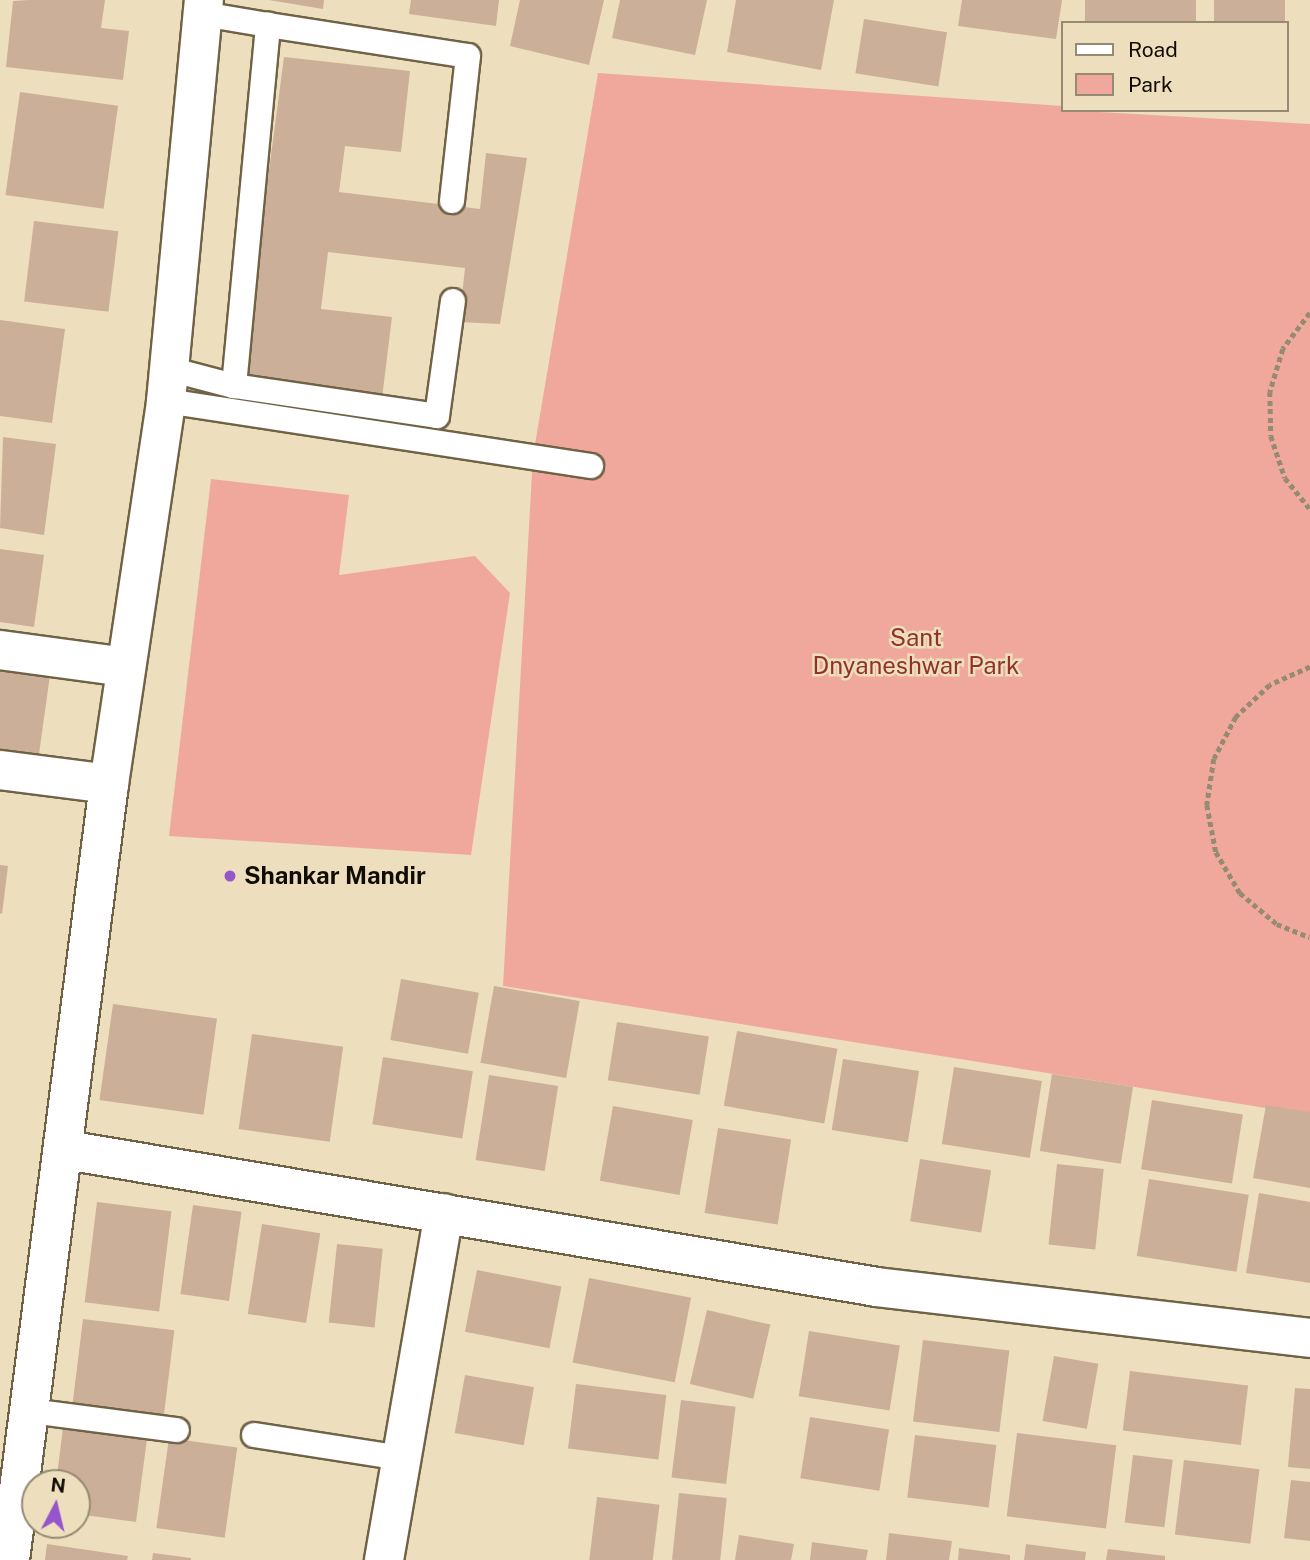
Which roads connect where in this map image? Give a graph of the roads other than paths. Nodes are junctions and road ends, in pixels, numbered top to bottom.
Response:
1 (204, 7) edge
2 (268, 25) junction
3 (452, 201) dead end
4 (453, 301) dead end
5 (167, 385) junction
6 (234, 386) junction
7 (591, 466) dead end
8 (0, 650) edge
9 (126, 667) junction
10 (0, 770) edge
11 (109, 785) junction
12 (66, 1150) junction
13 (444, 1213) junction
14 (1310, 1338) edge
15 (30, 1411) junction
16 (177, 1430) dead end
17 (254, 1435) dead end
18 (401, 1458) junction
19 (7, 1516) edge
20 (10, 1560) edge
21 (384, 1560) edge

1 - 2 lane
1 - 5 street
2 - 3 lane
2 - 6 lane
4 - 6 lane
5 - 6 lane
5 - 7 lane
5 - 9 street
8 - 9 street
9 - 11 street
10 - 11 street
11 - 12 street
12 - 13 street
12 - 15 street
13 - 14 street
13 - 18 street
15 - 16 lane
15 - 19 street
17 - 18 lane
18 - 21 street
19 - 20 street

